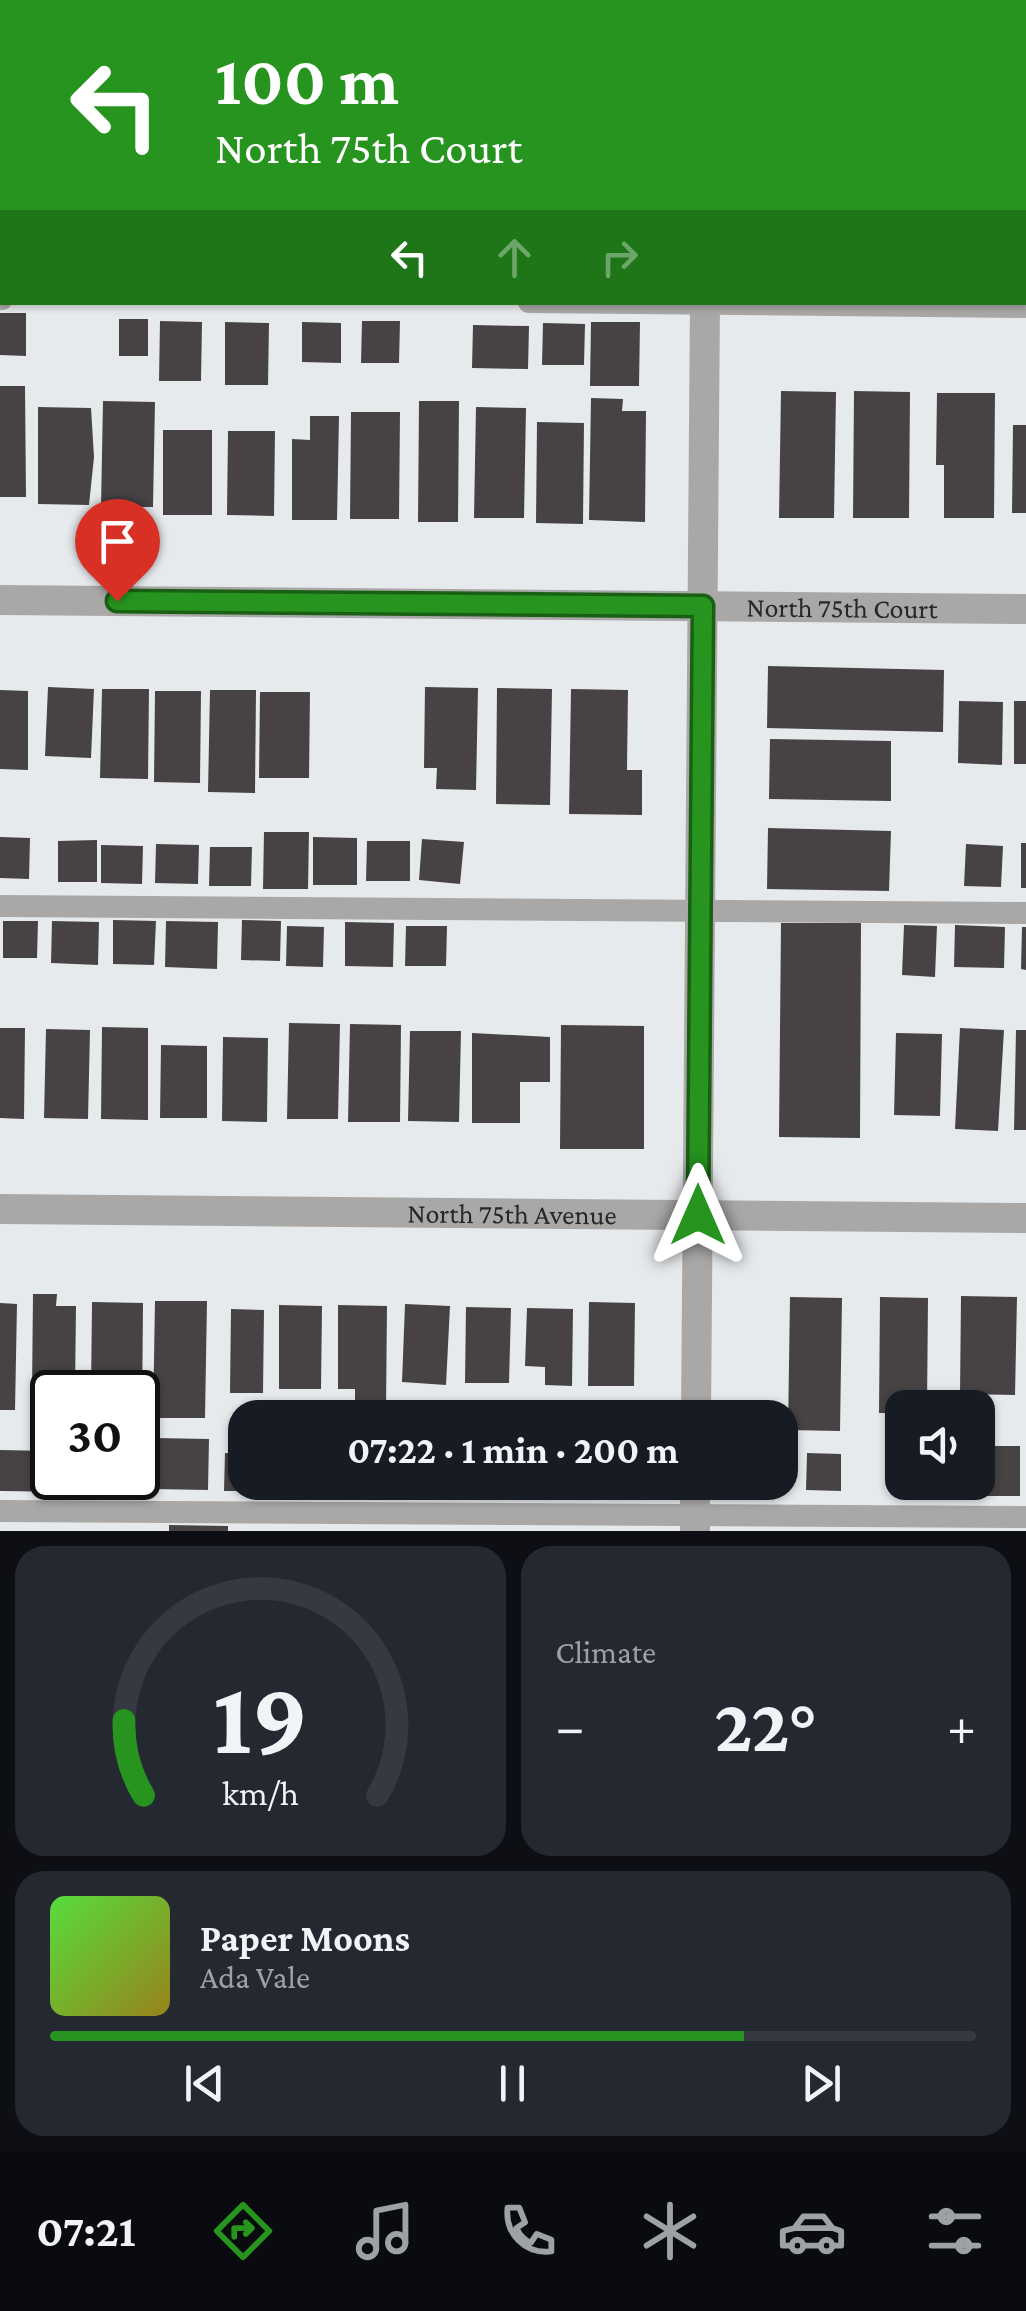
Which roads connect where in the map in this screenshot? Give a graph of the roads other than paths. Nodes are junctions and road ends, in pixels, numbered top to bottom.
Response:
1 (705, 305) edge
2 (919, 305) edge
3 (1026, 306) edge
4 (0, 600) edge
5 (703, 606) junction
6 (1026, 608) edge
7 (0, 906) edge
8 (700, 910) junction
9 (1026, 913) edge
10 (0, 1209) edge
11 (698, 1215) junction
12 (1026, 1218) edge
13 (696, 1400) edge
14 (0, 1511) edge
15 (1026, 1517) edge
16 (695, 1523) edge

1 - 5 street
2 - 3 lane
4 - 5 street, North 75th Court
5 - 6 street, North 75th Court
5 - 8 street
7 - 8 lane
8 - 9 lane
8 - 11 street
10 - 11 street, North 75th Avenue
11 - 12 street, North 75th Avenue
11 - 13 street
14 - 16 lane
15 - 16 lane

